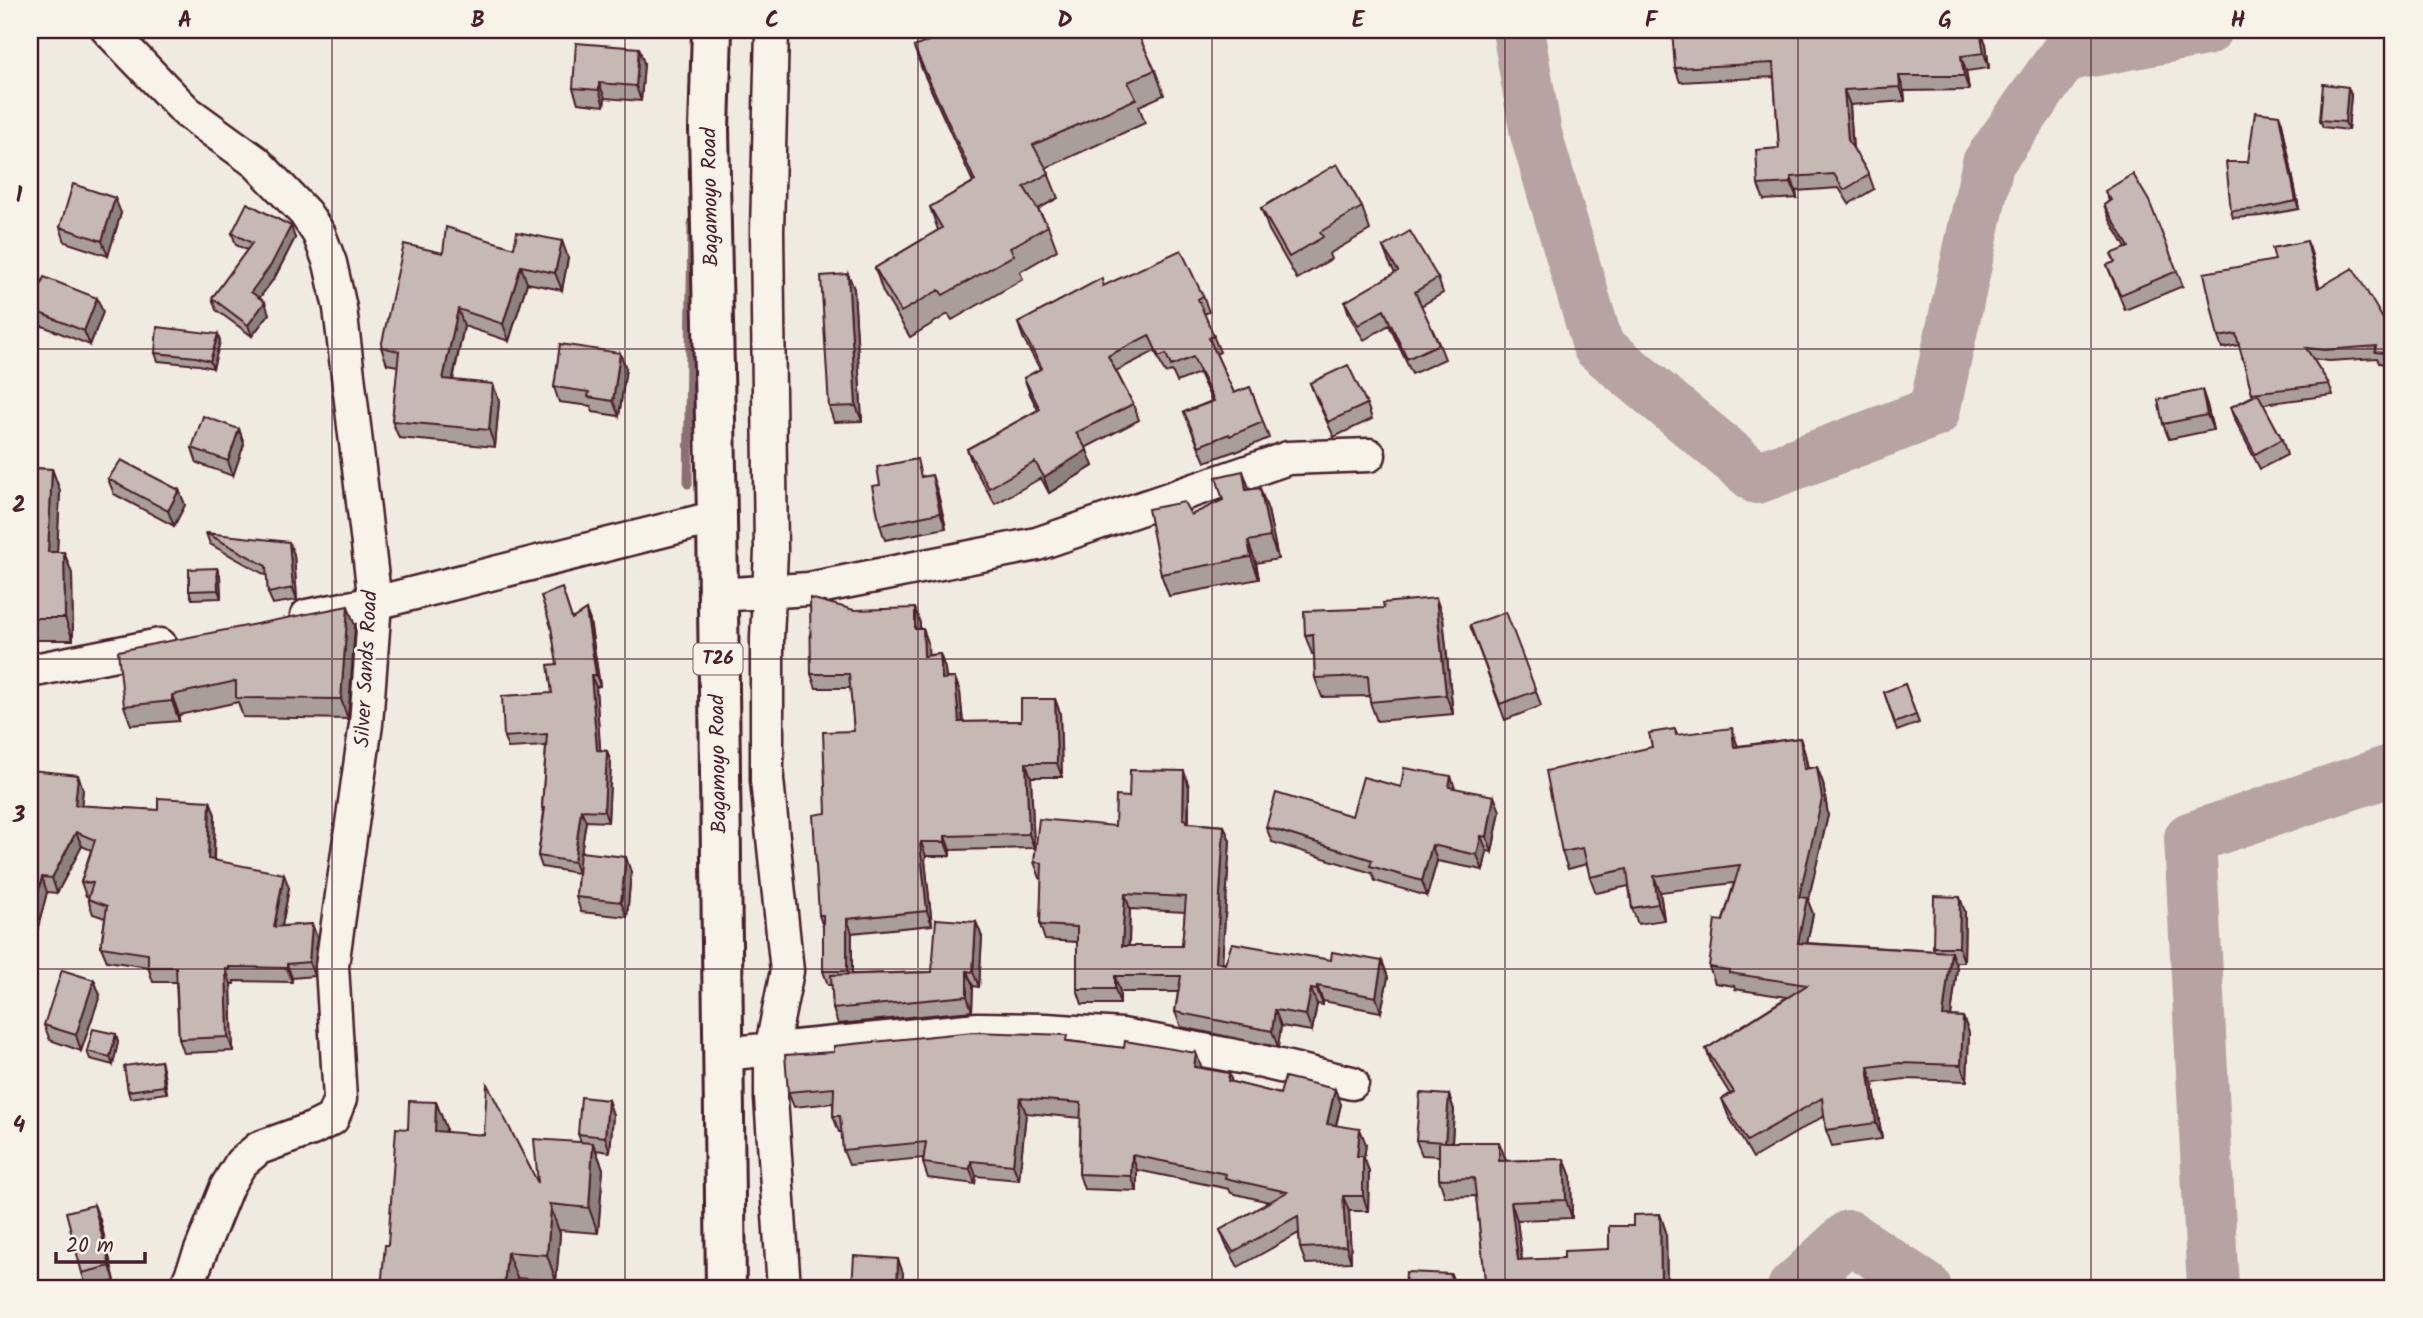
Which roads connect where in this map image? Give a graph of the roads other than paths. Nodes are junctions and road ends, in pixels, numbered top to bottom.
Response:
1 (107, 30) edge
2 (712, 30) edge
3 (772, 30) edge
4 (1370, 455) dead end
5 (717, 517) junction
6 (769, 593) junction
7 (717, 595) junction
8 (375, 603) junction
9 (282, 621) edge
10 (189, 639) edge
11 (30, 671) edge
12 (771, 1051) junction
13 (723, 1054) junction
14 (1352, 1083) dead end
15 (186, 1288) edge
16 (726, 1288) edge
17 (784, 1288) edge

1 - 8 street, Silver Sands Road
2 - 5 highway, Bagamoyo Road / T26
3 - 6 street
4 - 6 street
5 - 7 highway, Bagamoyo Road / T26
5 - 8 street
6 - 7 street
6 - 12 street
7 - 13 highway, Bagamoyo Road / T26
8 - 9 street
8 - 15 street, Silver Sands Road
10 - 11 street
12 - 13 street
12 - 14 street
12 - 17 street
13 - 16 highway, Bagamoyo Road / T26

